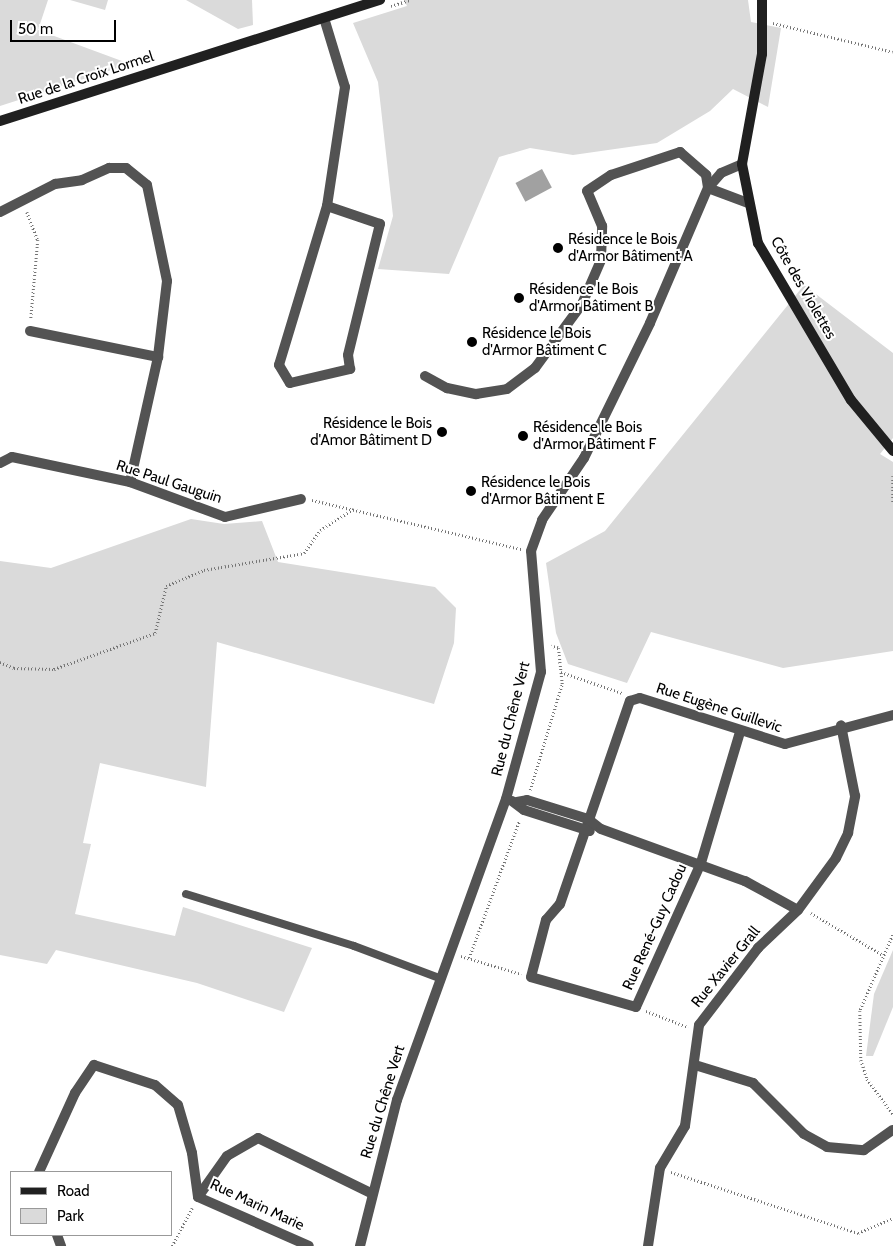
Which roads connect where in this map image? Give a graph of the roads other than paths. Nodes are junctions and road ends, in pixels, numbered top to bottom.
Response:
1 (380, 0) edge
2 (762, 0) edge
3 (324, 18) junction
4 (0, 121) edge
5 (742, 164) junction
6 (708, 188) junction
7 (748, 203) junction
8 (326, 206) junction
9 (0, 212) edge
10 (30, 331) road end
11 (158, 357) junction
12 (425, 376) dead end
13 (893, 451) edge
14 (0, 463) edge
15 (130, 482) junction
16 (301, 499) road end
17 (893, 715) edge
18 (841, 725) junction
19 (740, 732) junction
20 (506, 799) junction
21 (517, 802) junction
22 (588, 819) junction
23 (601, 829) junction
24 (585, 830) junction
25 (701, 863) junction
26 (186, 894) dead end
27 (798, 910) junction
28 (439, 978) junction
29 (695, 1065) junction
30 (893, 1130) edge
31 (39, 1171) edge
32 (371, 1193) junction
33 (198, 1197) junction
34 (309, 1246) edge
35 (360, 1246) edge
36 (648, 1246) edge

1 - 3 street, Rue de la Croix Lormel
2 - 5 street, Côte des Violettes
3 - 4 street, Rue de la Croix Lormel
3 - 8 street
5 - 6 street, Rue du Chêne Vert
5 - 7 street, Côte des Violettes
6 - 7 street
6 - 12 street
6 - 20 street, Rue du Chêne Vert
7 - 13 street, Côte des Violettes
8 - 8 street
9 - 11 street
10 - 11 street
11 - 15 street
14 - 15 street, Rue Paul Gauguin
15 - 16 street, Rue Paul Gauguin
17 - 18 street, Rue Eugène Guillevic
18 - 19 street, Rue Eugène Guillevic
18 - 27 street, Rue Xavier Grall
19 - 22 street, Rue Eugène Guillevic
19 - 25 street, Rue René-Guy Cadou
20 - 21 street, Rue René-Guy Cadou
20 - 28 street, Rue du Chêne Vert
21 - 22 street, Rue René-Guy Cadou
21 - 24 street, Rue René-Guy Cadou
22 - 23 street, Rue René-Guy Cadou
22 - 24 street
23 - 24 street, Rue René-Guy Cadou
23 - 25 street, Rue René-Guy Cadou
24 - 25 street, Rue René-Guy Cadou
25 - 27 street, Rue René-Guy Cadou
26 - 28 lane
27 - 29 street, Rue Xavier Grall
28 - 32 street, Rue du Chêne Vert
29 - 30 street
29 - 36 street, Rue Xavier Grall
31 - 33 street, Rue Marin Marie
32 - 33 street
32 - 35 street, Rue du Chêne Vert
33 - 34 street, Rue Marin Marie

